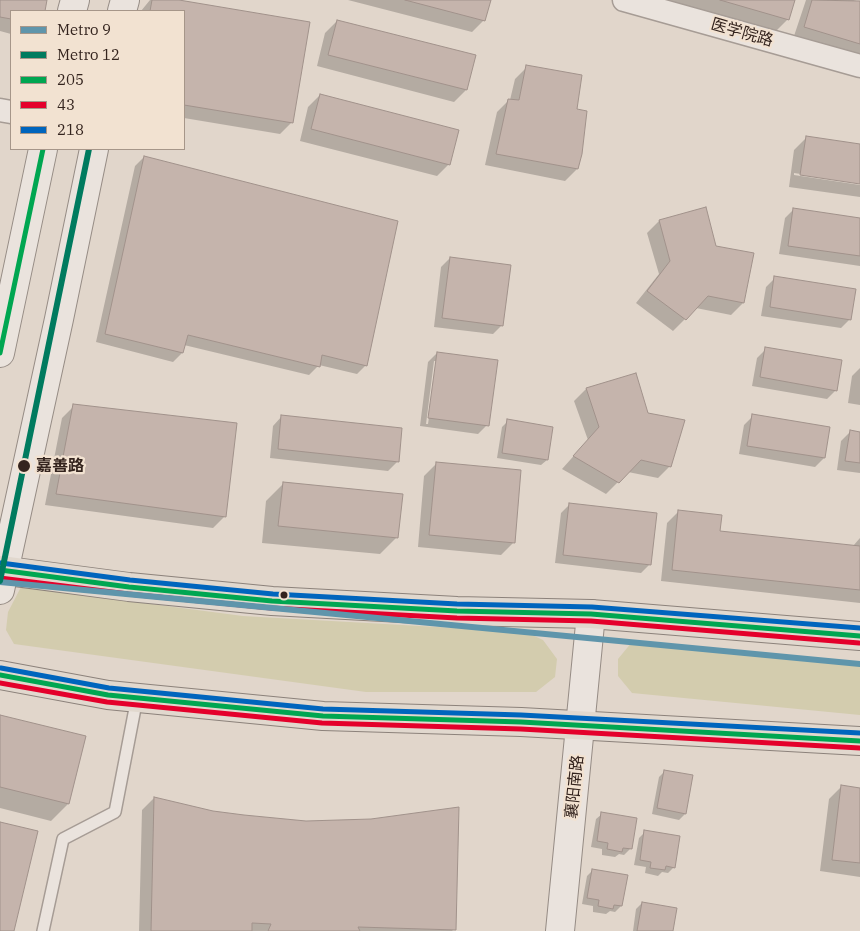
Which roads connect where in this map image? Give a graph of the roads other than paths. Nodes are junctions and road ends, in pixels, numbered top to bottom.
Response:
1 (624, 0) edge
2 (860, 66) edge
3 (43, 150) edge
4 (94, 150) edge
5 (0, 353) edge
6 (2, 577) edge
7 (591, 614) junction
8 (860, 636) edge
9 (0, 675) edge
10 (137, 698) junction
11 (581, 726) junction
12 (860, 741) edge
13 (44, 931) edge
14 (560, 931) edge

1 - 2 street, 医学院路
3 - 5 street
4 - 6 street
6 - 7 main road
7 - 8 main road
7 - 11 street, 襄阳南路
9 - 10 main road
10 - 11 main road
10 - 13 lane
11 - 12 main road
11 - 14 street, 襄阳南路

